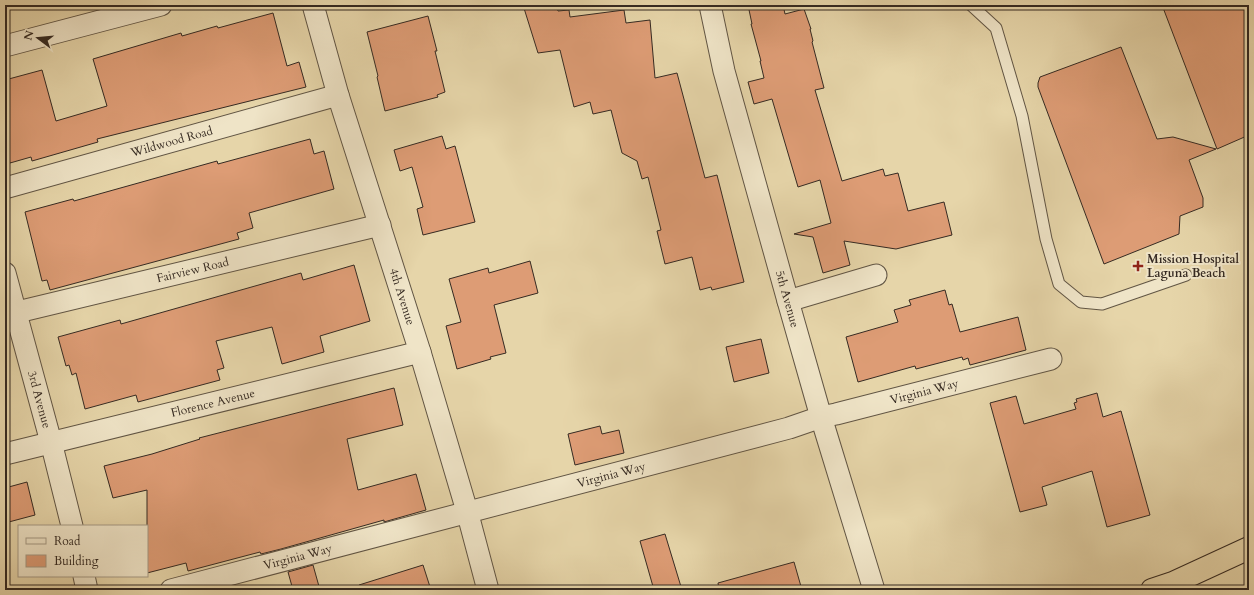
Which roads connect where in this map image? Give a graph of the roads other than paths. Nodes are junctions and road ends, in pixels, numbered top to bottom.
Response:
1 (161, 5) edge
2 (313, 5) edge
3 (710, 5) edge
4 (971, 5) edge
5 (5, 46) edge
6 (338, 95) junction
7 (5, 188) edge
8 (380, 225) junction
9 (5, 273) edge
10 (1186, 274) dead end
11 (876, 275) dead end
12 (788, 301) junction
13 (10, 313) edge
14 (420, 352) junction
15 (1051, 359) dead end
16 (821, 417) junction
17 (51, 442) junction
18 (5, 454) edge
19 (467, 512) junction
20 (72, 525) edge
21 (1249, 548) edge
22 (84, 577) edge
23 (87, 590) edge
24 (171, 590) edge
25 (488, 590) edge
26 (874, 590) edge
27 (1152, 590) edge

1 - 5 street
2 - 6 street, 4th Avenue
3 - 12 street, 5th Avenue
4 - 10 lane
6 - 7 street, Wildwood Road
6 - 8 street, 4th Avenue
8 - 13 street, Fairview Road
8 - 14 street, 4th Avenue
9 - 13 street, 3rd Avenue
11 - 12 street
12 - 16 street, 5th Avenue
13 - 17 street, 3rd Avenue
14 - 17 street, Florence Avenue
14 - 19 street, 4th Avenue
15 - 16 street, Virginia Way
16 - 19 street, Virginia Way
16 - 26 street, 5th Avenue
17 - 18 street, Florence Avenue
17 - 20 street, 3rd Avenue
19 - 24 street, Virginia Way
19 - 25 street, 4th Avenue
21 - 27 highway
22 - 23 street

